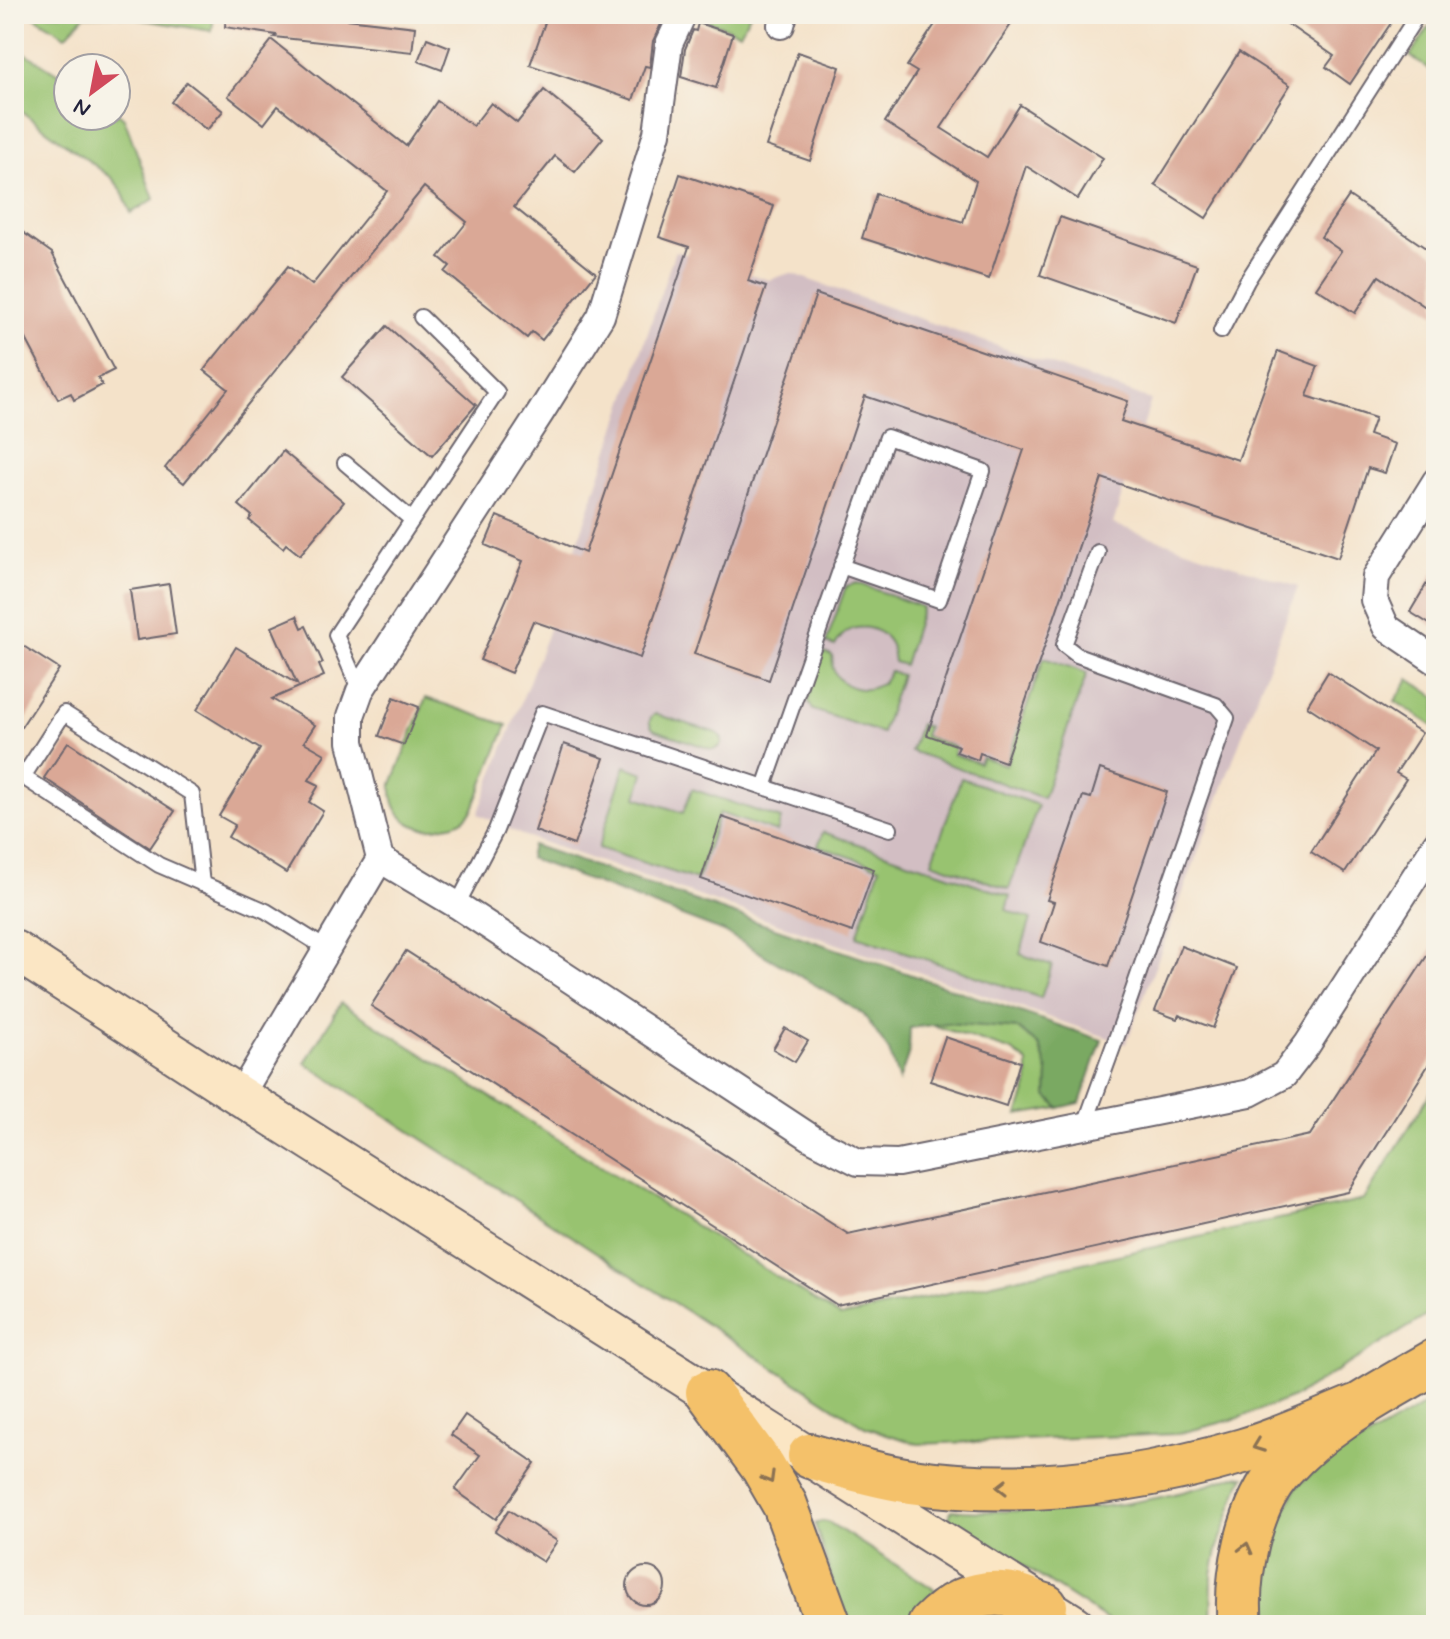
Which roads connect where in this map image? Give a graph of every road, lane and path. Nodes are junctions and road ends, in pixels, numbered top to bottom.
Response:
1 (683, 14) edge
2 (1418, 14) edge
3 (421, 317) dead end
4 (1221, 331) dead end
5 (345, 463) dead end
6 (1436, 481) edge
7 (412, 520) junction
8 (1098, 552) dead end
9 (841, 566) junction
10 (1436, 661) edge
11 (360, 691) junction
12 (19, 776) edge
13 (764, 787) junction
14 (890, 829) dead end
15 (1436, 844) edge
16 (380, 859) junction
17 (202, 884) junction
18 (457, 905) junction
19 (327, 949) junction
20 (14, 950) edge
21 (240, 1096) junction
22 (1084, 1127) junction
23 (1436, 1361) edge
24 (708, 1392) junction
25 (1356, 1407) junction
26 (810, 1456) junction
27 (1060, 1615) edge
28 (829, 1625) edge
29 (930, 1625) edge
30 (1240, 1625) edge

1 - 11 street
2 - 4 lane
3 - 7 lane
5 - 7 lane
6 - 10 street
7 - 11 lane
8 - 22 lane
9 - 9 lane
9 - 13 lane
11 - 16 street
12 - 17 lane
12 - 17 lane
13 - 14 lane
13 - 18 lane
15 - 22 street
16 - 18 street
16 - 19 street
17 - 19 lane
18 - 22 street
19 - 21 street
20 - 21 main road
21 - 24 main road
23 - 25 highway
24 - 26 main road
24 -> 28 highway
25 -> 26 highway
30 -> 25 highway
26 - 27 main road
27 - 29 highway

